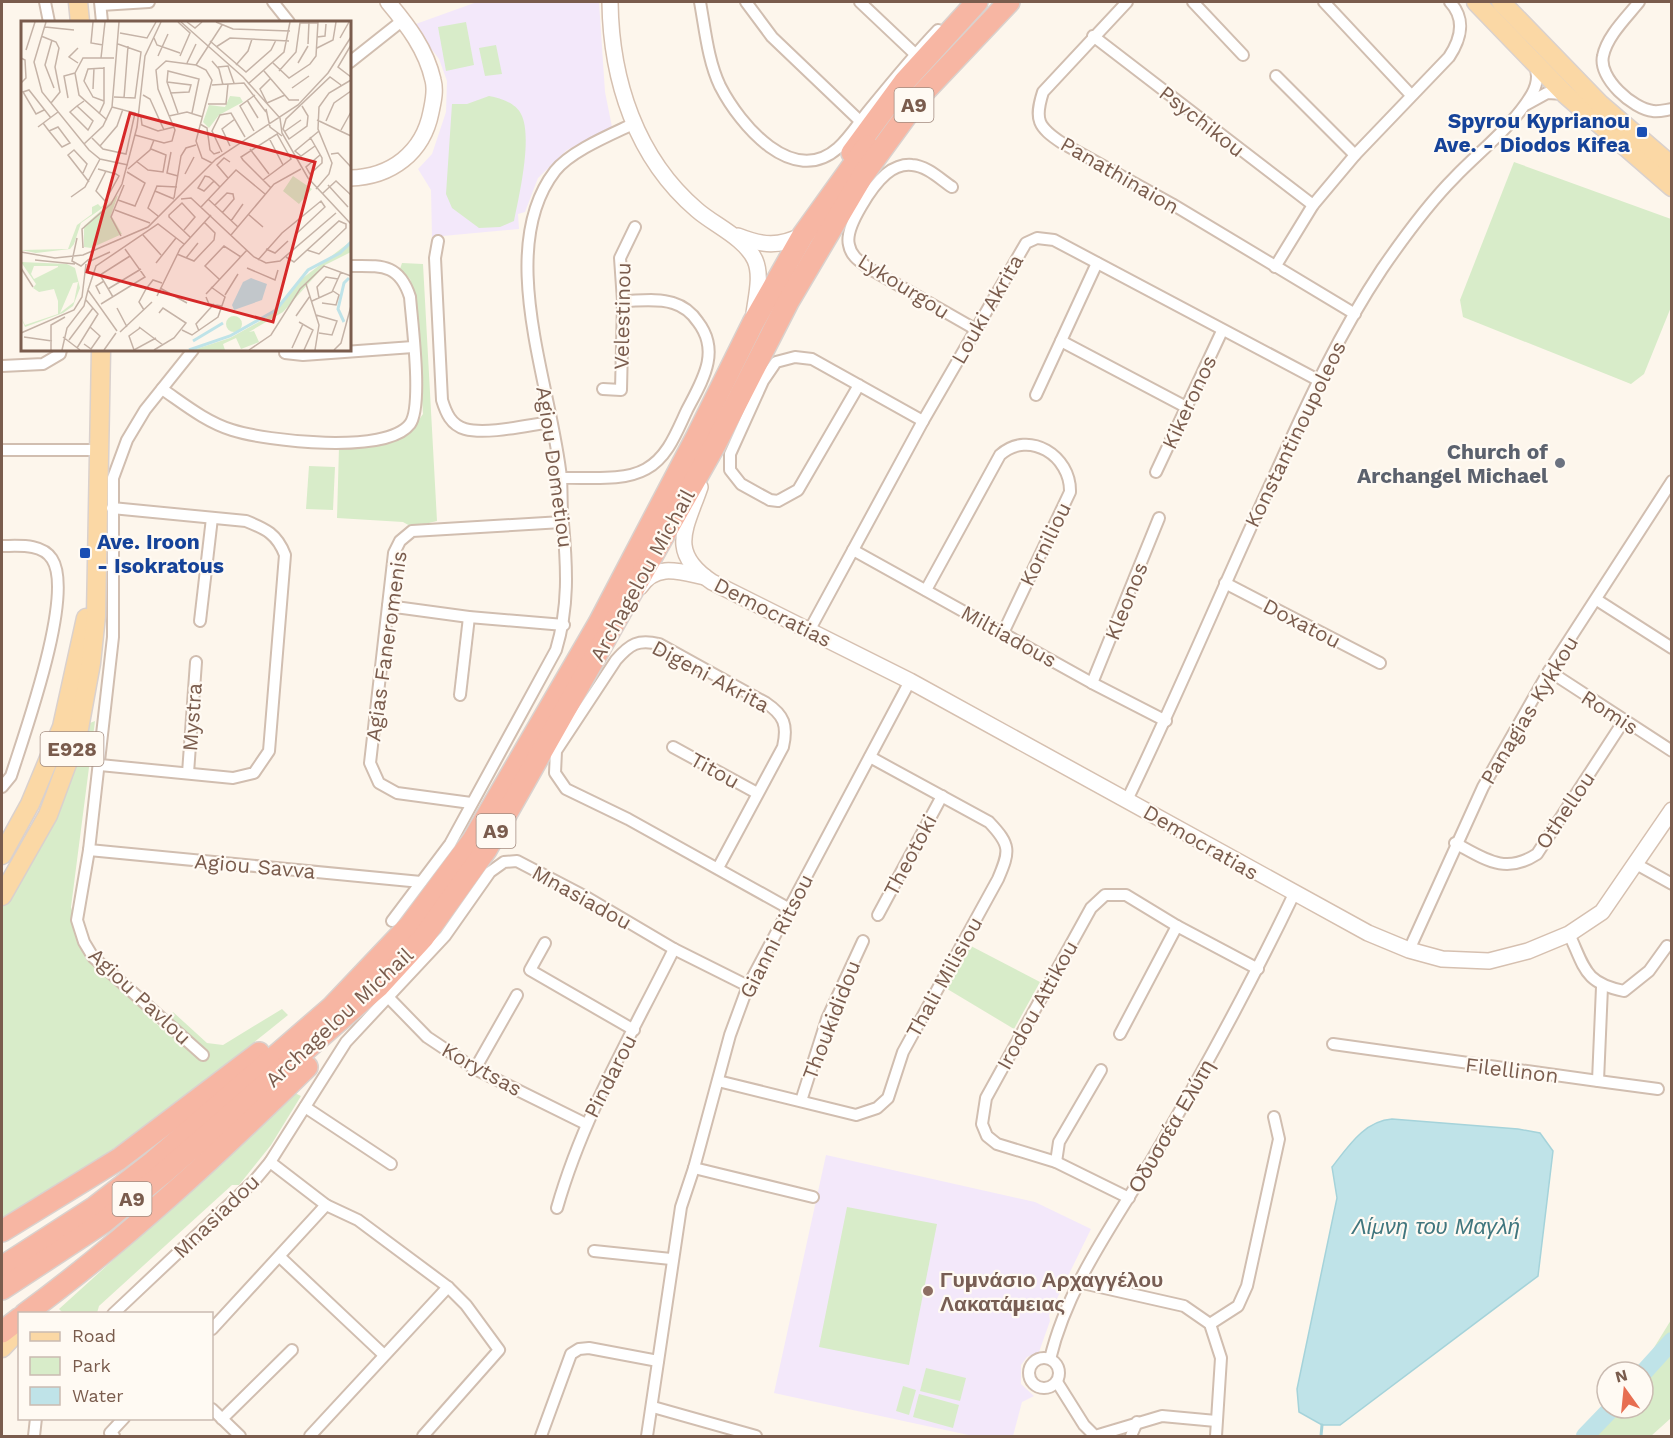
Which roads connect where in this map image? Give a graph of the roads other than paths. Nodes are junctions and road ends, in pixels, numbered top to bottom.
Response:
1 (45, 2) edge
2 (78, 2) edge
3 (149, 2) edge
4 (273, 2) edge
5 (388, 2) edge
6 (610, 2) edge
7 (700, 2) edge
8 (747, 2) edge
9 (860, 2) edge
10 (966, 2) edge
11 (977, 2) edge
12 (990, 2) edge
13 (1009, 2) edge
14 (1024, 2) edge
15 (1127, 2) edge
16 (1193, 2) edge
17 (1324, 2) edge
18 (1450, 2) edge
19 (1476, 2) edge
20 (1501, 2) edge
21 (1639, 2) edge
22 (101, 3) edge
23 (403, 20) junction
24 (49, 21) edge
25 (80, 21) edge
26 (102, 21) edge
27 (288, 21) edge
28 (1093, 36) junction
29 (915, 54) junction
30 (1243, 55) dead end
31 (351, 61) edge
32 (1532, 61) junction
33 (1276, 76) dead end
34 (1565, 93) junction
35 (1411, 95) junction
36 (1524, 106) junction
37 (1671, 109) edge
38 (860, 121) junction
39 (633, 124) junction
40 (1355, 155) junction
41 (1671, 166) edge
42 (351, 178) edge
43 (952, 187) dead end
44 (1671, 187) edge
45 (831, 193) junction
46 (1313, 205) junction
47 (836, 221) junction
48 (635, 227) dead end
49 (724, 230) junction
50 (803, 235) junction
51 (438, 241) dead end
52 (1097, 263) junction
53 (351, 266) edge
54 (1275, 267) junction
55 (623, 301) junction
56 (1354, 314) junction
57 (753, 323) junction
58 (975, 329) junction
59 (1222, 331) junction
60 (1061, 341) junction
61 (413, 347) junction
62 (61, 351) edge
63 (101, 351) edge
64 (192, 351) edge
65 (285, 353) dead end
66 (2, 366) edge
67 (1318, 380) junction
68 (859, 385) junction
69 (162, 389) junction
70 (603, 389) dead end
71 (1036, 395) dead end
72 (1186, 407) junction
73 (923, 421) junction
74 (551, 422) junction
75 (716, 443) junction
76 (2, 450) edge
77 (100, 450) junction
78 (1156, 472) dead end
79 (561, 477) junction
80 (1671, 481) edge
81 (112, 508) junction
82 (212, 518) junction
83 (1159, 518) dead end
84 (562, 522) junction
85 (2, 546) edge
86 (853, 550) junction
87 (705, 577) junction
88 (1225, 583) junction
89 (95, 587) junction
90 (926, 590) junction
91 (1597, 600) junction
92 (388, 606) junction
93 (620, 607) junction
94 (469, 617) junction
95 (200, 621) dead end
96 (564, 625) junction
97 (808, 631) junction
98 (1003, 633) junction
99 (1671, 648) edge
100 (587, 657) junction
101 (196, 662) dead end
102 (1380, 663) dead end
103 (1549, 671) junction
104 (910, 681) junction
105 (1092, 683) junction
106 (460, 695) dead end
107 (1166, 720) junction
108 (1623, 722) junction
109 (673, 747) dead end
110 (1671, 751) edge
111 (870, 757) junction
112 (100, 765) junction
113 (188, 773) junction
114 (2, 787) edge
115 (757, 793) junction
116 (942, 796) junction
117 (1127, 800) junction
118 (471, 802) junction
119 (1671, 810) edge
120 (1455, 843) junction
121 (89, 850) junction
122 (2, 855) edge
123 (1636, 864) junction
124 (718, 868) junction
125 (421, 882) junction
126 (1671, 884) edge
127 (1294, 894) junction
128 (2, 896) edge
129 (788, 908) junction
130 (878, 915) dead end
131 (392, 921) dead end
132 (1177, 926) junction
133 (1569, 934) junction
134 (863, 941) dead end
135 (545, 943) dead end
136 (1667, 946) dead end
137 (674, 950) junction
138 (1409, 950) junction
139 (1258, 969) junction
140 (379, 984) junction
141 (748, 986) junction
142 (1602, 987) junction
143 (517, 995) dead end
144 (634, 1030) junction
145 (1120, 1034) dead end
146 (1334, 1044) dead end
147 (203, 1054) dead end
148 (475, 1069) junction
149 (1101, 1070) dead end
150 (718, 1081) junction
151 (1598, 1081) junction
152 (1658, 1089) dead end
153 (801, 1101) junction
154 (305, 1107) junction
155 (1274, 1117) dead end
156 (586, 1124) junction
157 (270, 1162) junction
158 (1056, 1162) junction
159 (391, 1164) dead end
160 (694, 1168) junction
161 (813, 1197) dead end
162 (1129, 1198) junction
163 (326, 1205) junction
164 (557, 1208) dead end
165 (2, 1232) edge
166 (594, 1251) dead end
167 (280, 1257) junction
168 (671, 1259) junction
169 (15, 1267) edge
170 (86, 1269) junction
171 (1078, 1282) junction
172 (448, 1287) junction
173 (2, 1289) edge
174 (28, 1312) edge
175 (41, 1312) edge
176 (116, 1312) edge
177 (18, 1320) edge
178 (1210, 1324) junction
179 (213, 1328) edge
180 (18, 1331) edge
181 (2, 1332) edge
182 (2, 1348) edge
183 (292, 1350) dead end
184 (384, 1355) junction
185 (1050, 1359) junction
186 (658, 1361) junction
187 (1057, 1382) junction
188 (653, 1407) junction
189 (213, 1410) edge
190 (222, 1419) junction
191 (36, 1420) edge
192 (123, 1420) edge
193 (1216, 1421) junction
194 (1137, 1422) junction
195 (754, 1436) edge
196 (34, 1437) edge
197 (114, 1437) edge
198 (240, 1437) edge
199 (310, 1437) edge
200 (423, 1437) edge
201 (542, 1437) edge
202 (647, 1437) edge
203 (1131, 1437) edge
204 (1216, 1437) edge

1 - 24 street
2 - 25 main road
3 - 22 street
4 - 27 street
5 - 23 street
6 - 39 street
7 - 38 street
8 - 38 street
9 - 29 street
10 - 29 street
11 - 45 highway
12 - 45 highway, Archagelou Michail / A9
13 - 47 highway, Archagelou Michail / A9
14 - 47 highway
15 - 28 street, Panathinaion
16 - 30 street
17 - 35 street
18 - 35 street
19 - 32 main road
20 - 41 main road
21 - 37 street
22 - 26 street
23 - 31 street
23 - 42 street
28 - 46 street, Psychikou
28 - 54 street, Panathinaion
29 - 38 street
32 - 34 main road
32 - 36 street, Konstantinoupoleos
33 - 40 street
34 - 36 street, Konstantinoupoleos
34 - 44 main road
35 - 40 street
36 - 56 street, Konstantinoupoleos
39 - 49 street
39 - 74 street, Agiou Dometiou
40 - 46 street
43 - 58 street, Lykourgou
45 - 50 highway, Archagelou Michail / A9
46 - 54 street
47 - 75 highway, Archagelou Michail / A9
48 - 55 street, Velestinou
49 - 50 street
49 - 57 street
50 - 57 highway, Archagelou Michail / A9
51 - 74 street
52 - 58 street, Louki Akrita
52 - 59 street, Louki Akrita
52 - 60 street
53 - 61 street
54 - 56 street, Panathinaion
55 - 70 street, Velestinou
55 - 79 street
56 - 67 street, Konstantinoupoleos
57 - 93 highway, Archagelou Michail / A9
58 - 73 street, Louki Akrita
59 - 67 street, Louki Akrita
59 - 72 street, Kikeronos
60 - 71 street
60 - 72 street
61 - 65 street
61 - 69 street
62 - 66 street
63 - 77 main road, E928
64 - 69 street, Agiou Pavlou
67 - 88 street, Konstantinoupoleos
68 - 68 street
68 - 73 street
69 - 81 street, Agiou Pavlou
72 - 78 street, Kikeronos
73 - 86 street, Louki Akrita
74 - 79 street, Agiou Dometiou
75 - 87 street, Democratias
75 - 93 highway, Archagelou Michail / A9
76 - 77 street
77 - 89 main road, E928
79 - 84 street, Agiou Dometiou
80 - 91 street, Panagias Kykkou
81 - 82 street
81 - 112 street, Agiou Pavlou
82 - 95 street
82 - 113 street
83 - 105 street, Kleonos
84 - 92 street, Agias Faneromenis
84 - 96 street, Agiou Dometiou
85 - 114 street
86 - 90 street, Miltiadous
86 - 97 street, Louki Akrita
87 - 93 street, Democratias
87 - 97 street, Democratias
88 - 102 street, Doxatou
88 - 107 street, Konstantinoupoleos
89 - 122 main road, E928
89 - 128 main road, E928
90 - 98 street, Miltiadous
90 - 98 street, Korniliou
91 - 99 street
91 - 103 street, Panagias Kykkou
92 - 94 street
92 - 118 street, Agias Faneromenis
93 - 100 highway, Archagelou Michail / A9
93 - 100 highway, Archagelou Michail / A9
94 - 96 street
94 - 106 street
96 - 118 street, Agiou Dometiou
97 - 104 street, Democratias
98 - 105 street, Miltiadous
100 - 140 highway, Archagelou Michail / A9
101 - 113 street, Mystra
103 - 108 street, Romis
103 - 120 street, Panagias Kykkou
104 - 111 street, Gianni Ritsou
104 - 117 street, Democratias
105 - 107 street, Miltiadous
107 - 117 street, Konstantinoupoleos
108 - 110 street, Romis
108 - 120 street, Othellou
109 - 115 street, Titou
111 - 116 street, Thali Milisiou
111 - 129 street, Gianni Ritsou
112 - 113 street
112 - 121 street, Agiou Pavlou
115 - 124 street, Digeni Akrita
115 - 124 street, Digeni Akrita
116 - 130 street, Theotoki
116 - 153 street, Thali Milisiou
117 - 127 street, Democratias
118 - 125 street, Agiou Dometiou
119 - 123 street, Democratias
120 - 138 street, Panagias Kykkou
121 - 125 street, Agiou Savva
121 - 147 street, Agiou Pavlou
123 - 126 street
123 - 133 street, Democratias
124 - 129 street, Digeni Akrita
125 - 131 street, Agiou Dometiou
127 - 138 street, Democratias
127 - 139 street, Οδυσσέα Ελύτη
129 - 141 street, Gianni Ritsou
132 - 139 street, Irodou Attikou
132 - 145 street
132 - 158 street, Irodou Attikou
133 - 138 street, Democratias
133 - 142 street
134 - 153 street, Thoukididou
135 - 144 street
136 - 142 street
137 - 140 street, Mnasiadou
137 - 141 street, Mnasiadou
137 - 144 street, Pindarou
139 - 162 street, Οδυσσέα Ελύτη
140 - 148 street, Korytsas
140 - 154 street, Mnasiadou
140 - 165 highway
140 - 169 highway, Archagelou Michail / A9
140 - 170 highway
141 - 150 street, Gianni Ritsou
142 - 151 street
143 - 148 street
144 - 156 street, Pindarou
146 - 151 street, Filellinon
148 - 156 street, Korytsas
149 - 158 street
150 - 153 street, Thali Milisiou
150 - 160 street, Gianni Ritsou
151 - 152 street, Filellinon
154 - 157 street, Mnasiadou
154 - 159 street
155 - 178 street
156 - 164 street, Pindarou
157 - 163 street
157 - 176 street, Mnasiadou
158 - 162 street, Irodou Attikou
160 - 161 street
160 - 168 street, Gianni Ritsou
162 - 171 street, Οδυσσέα Ελύτη
163 - 167 street
163 - 172 street
166 - 168 street
167 - 179 street
167 - 184 street
168 - 186 street, Gianni Ritsou
169 - 173 highway, A9
170 - 174 highway
170 - 175 main road
171 - 178 street
171 - 185 street, Οδυσσέα Ελύτη
172 - 184 street
172 - 200 street
177 - 181 highway
178 - 193 street
180 - 182 main road
183 - 190 street
184 - 199 street
185 - 187 street
185 - 187 street
186 - 188 street, Gianni Ritsou
186 - 201 street
187 - 194 street
188 - 195 street
188 - 202 street, Gianni Ritsou
189 - 190 street
190 - 198 street
191 - 196 street
192 - 197 street
193 - 194 street
193 - 204 street
194 - 203 street

